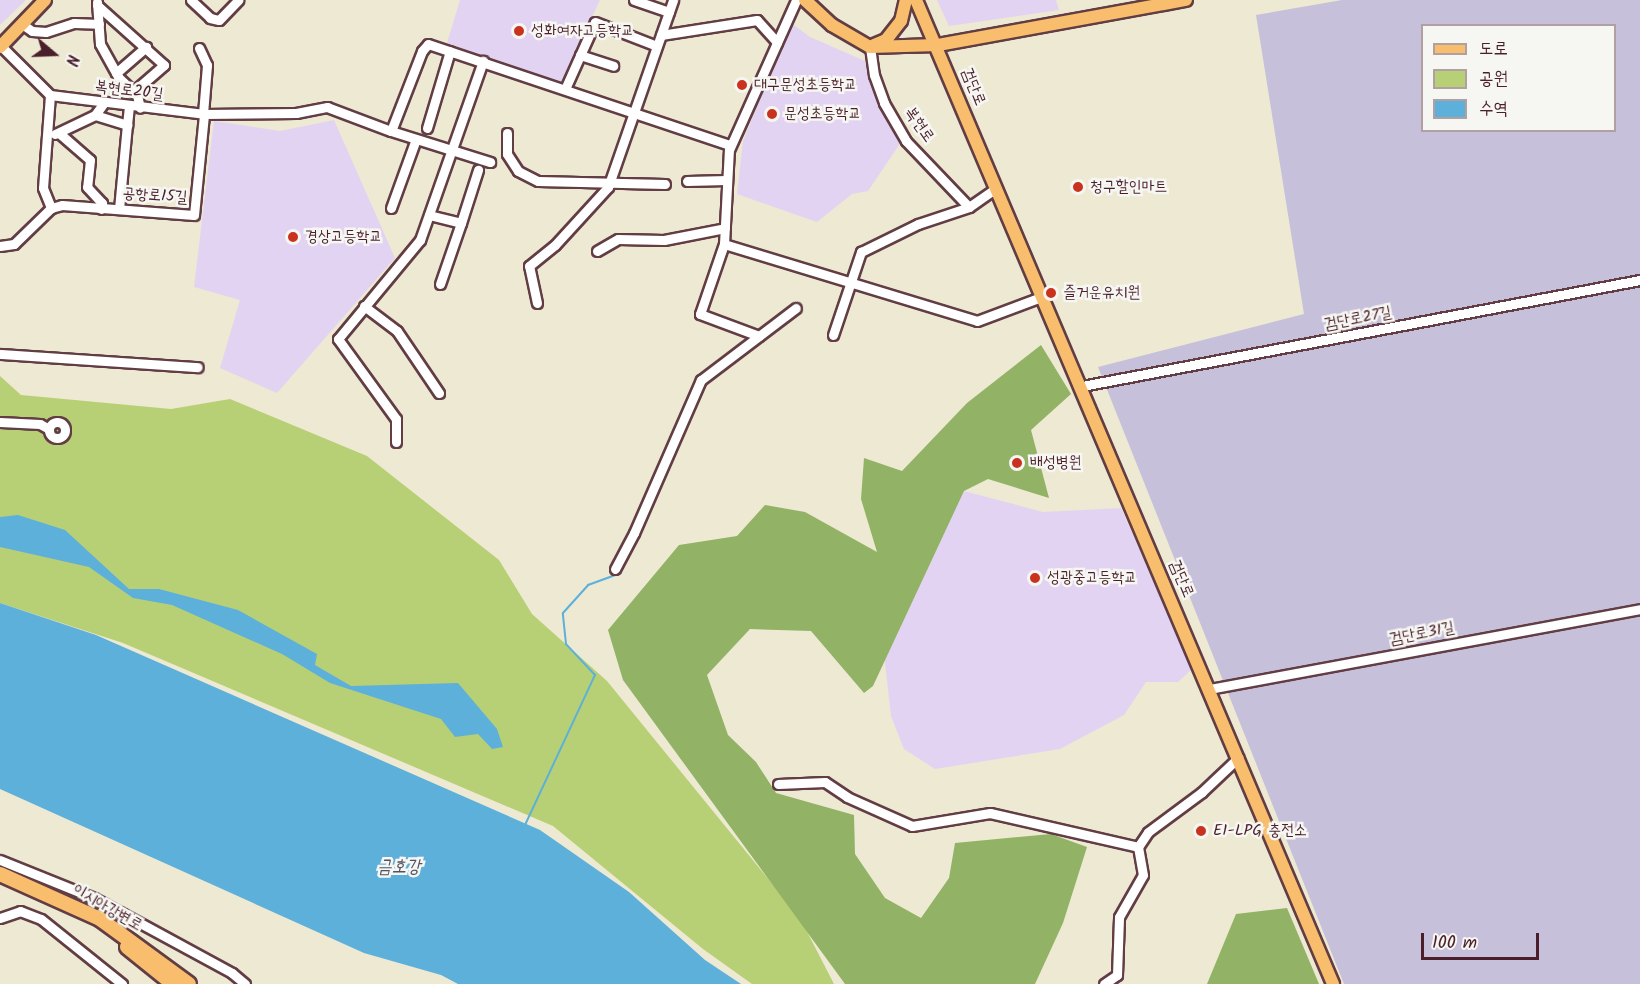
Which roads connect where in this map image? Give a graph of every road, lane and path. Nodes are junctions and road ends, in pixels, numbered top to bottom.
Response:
1 (45, 0) edge
2 (238, 0) edge
3 (634, 0) edge
4 (673, 0) edge
5 (796, 0) edge
6 (805, 0) edge
7 (906, 0) edge
8 (916, 0) edge
9 (1186, 0) edge
10 (97, 2) edge
11 (196, 2) edge
12 (669, 12) junction
13 (22, 24) junction
14 (99, 24) junction
15 (661, 35) junction
16 (777, 42) junction
17 (938, 45) junction
18 (657, 46) junction
19 (1, 47) edge
20 (146, 47) junction
21 (870, 47) junction
22 (199, 48) dead end
23 (450, 51) junction
24 (580, 55) junction
25 (483, 61) junction
26 (613, 66) dead end
27 (116, 74) junction
28 (565, 88) junction
29 (134, 91) junction
30 (50, 95) junction
31 (103, 104) junction
32 (129, 107) junction
33 (140, 108) junction
34 (203, 114) junction
35 (633, 114) junction
36 (95, 115) junction
37 (126, 125) junction
38 (427, 128) dead end
39 (391, 131) junction
40 (59, 132) junction
41 (507, 133) dead end
42 (46, 138) junction
43 (416, 139) junction
44 (730, 145) junction
45 (452, 150) junction
46 (490, 162) dead end
47 (478, 170) dead end
48 (727, 180) junction
49 (610, 181) junction
50 (687, 182) dead end
51 (665, 183) dead end
52 (996, 188) junction
53 (969, 207) junction
54 (51, 208) junction
55 (119, 208) junction
56 (391, 208) dead end
57 (101, 209) junction
58 (429, 215) junction
59 (461, 223) junction
60 (725, 228) junction
61 (724, 244) junction
62 (0, 246) edge
63 (597, 251) dead end
64 (1640, 280) edge
65 (851, 282) junction
66 (440, 284) dead end
67 (1044, 296) junction
68 (537, 303) dead end
69 (364, 306) junction
70 (796, 308) dead end
71 (833, 334) dead end
72 (759, 336) junction
73 (0, 354) edge
74 (198, 367) dead end
75 (1082, 386) junction
76 (438, 393) dead end
77 (0, 422) edge
78 (49, 429) dead end
79 (396, 442) dead end
80 (615, 569) dead end
81 (1640, 609) edge
82 (1209, 689) junction
83 (1238, 758) junction
84 (778, 784) dead end
85 (1138, 848) junction
86 (0, 860) edge
87 (0, 874) edge
88 (0, 882) edge
89 (0, 918) edge
90 (122, 984) edge
91 (173, 984) edge
92 (189, 984) edge
93 (245, 984) edge
94 (1104, 984) edge
95 (1333, 984) edge

1 - 13 main road
2 - 11 street
3 - 12 street
4 - 12 street
5 - 16 street
6 - 21 main road
7 - 21 main road
8 - 17 main road, 검단로
9 - 17 main road
10 - 14 street
10 - 20 street
12 - 15 street
13 - 14 street
13 - 19 main road
14 - 27 street
15 - 16 street
15 - 18 street
16 - 44 street
17 - 21 main road
17 - 52 main road, 검단로
18 - 24 street
18 - 35 street
19 - 30 street
20 - 27 street
20 - 29 street
21 - 53 street, 복현로
22 - 34 street
23 - 25 street
23 - 38 street
23 - 39 street
24 - 26 street
24 - 28 street
25 - 28 street
25 - 45 street
27 - 29 street
28 - 35 street
29 - 33 street
30 - 31 street, 복현로20길
30 - 42 street
31 - 32 street, 복현로20길
31 - 36 street
32 - 33 street, 복현로20길
32 - 37 street
33 - 34 street, 복현로20길
34 - 39 street, 복현로20길
34 - 55 street, 공항로15길
35 - 44 street
35 - 49 street
36 - 37 street
36 - 40 street
37 - 55 street
39 - 43 street, 복현로20길
40 - 42 street
40 - 57 street
41 - 49 street
42 - 54 street
43 - 45 street, 복현로20길
43 - 56 street
44 - 48 street
45 - 46 street, 복현로20길
45 - 58 street
47 - 59 street
48 - 50 street
48 - 60 street
49 - 51 street
49 - 68 street
52 - 53 street
52 - 67 main road, 검단로
53 - 65 street
54 - 57 street, 공항로15길
54 - 62 street
55 - 57 street, 공항로15길
58 - 59 street
58 - 69 street
59 - 66 street
60 - 61 street
60 - 63 street
61 - 65 street
61 - 72 street
64 - 75 street, 검단로27길
65 - 67 street
65 - 71 street
67 - 75 main road, 검단로
69 - 76 street
69 - 79 street
70 - 72 street
72 - 80 street
73 - 74 street
75 - 82 main road, 검단로
77 - 78 street
81 - 82 street, 검단로31길
82 - 83 main road, 검단로
83 - 85 street
83 - 95 main road, 검단로
84 - 85 street
85 - 94 street
86 - 93 street
87 - 92 highway, 이시아강변로
88 - 91 highway, 이시아강변로
89 - 90 street

